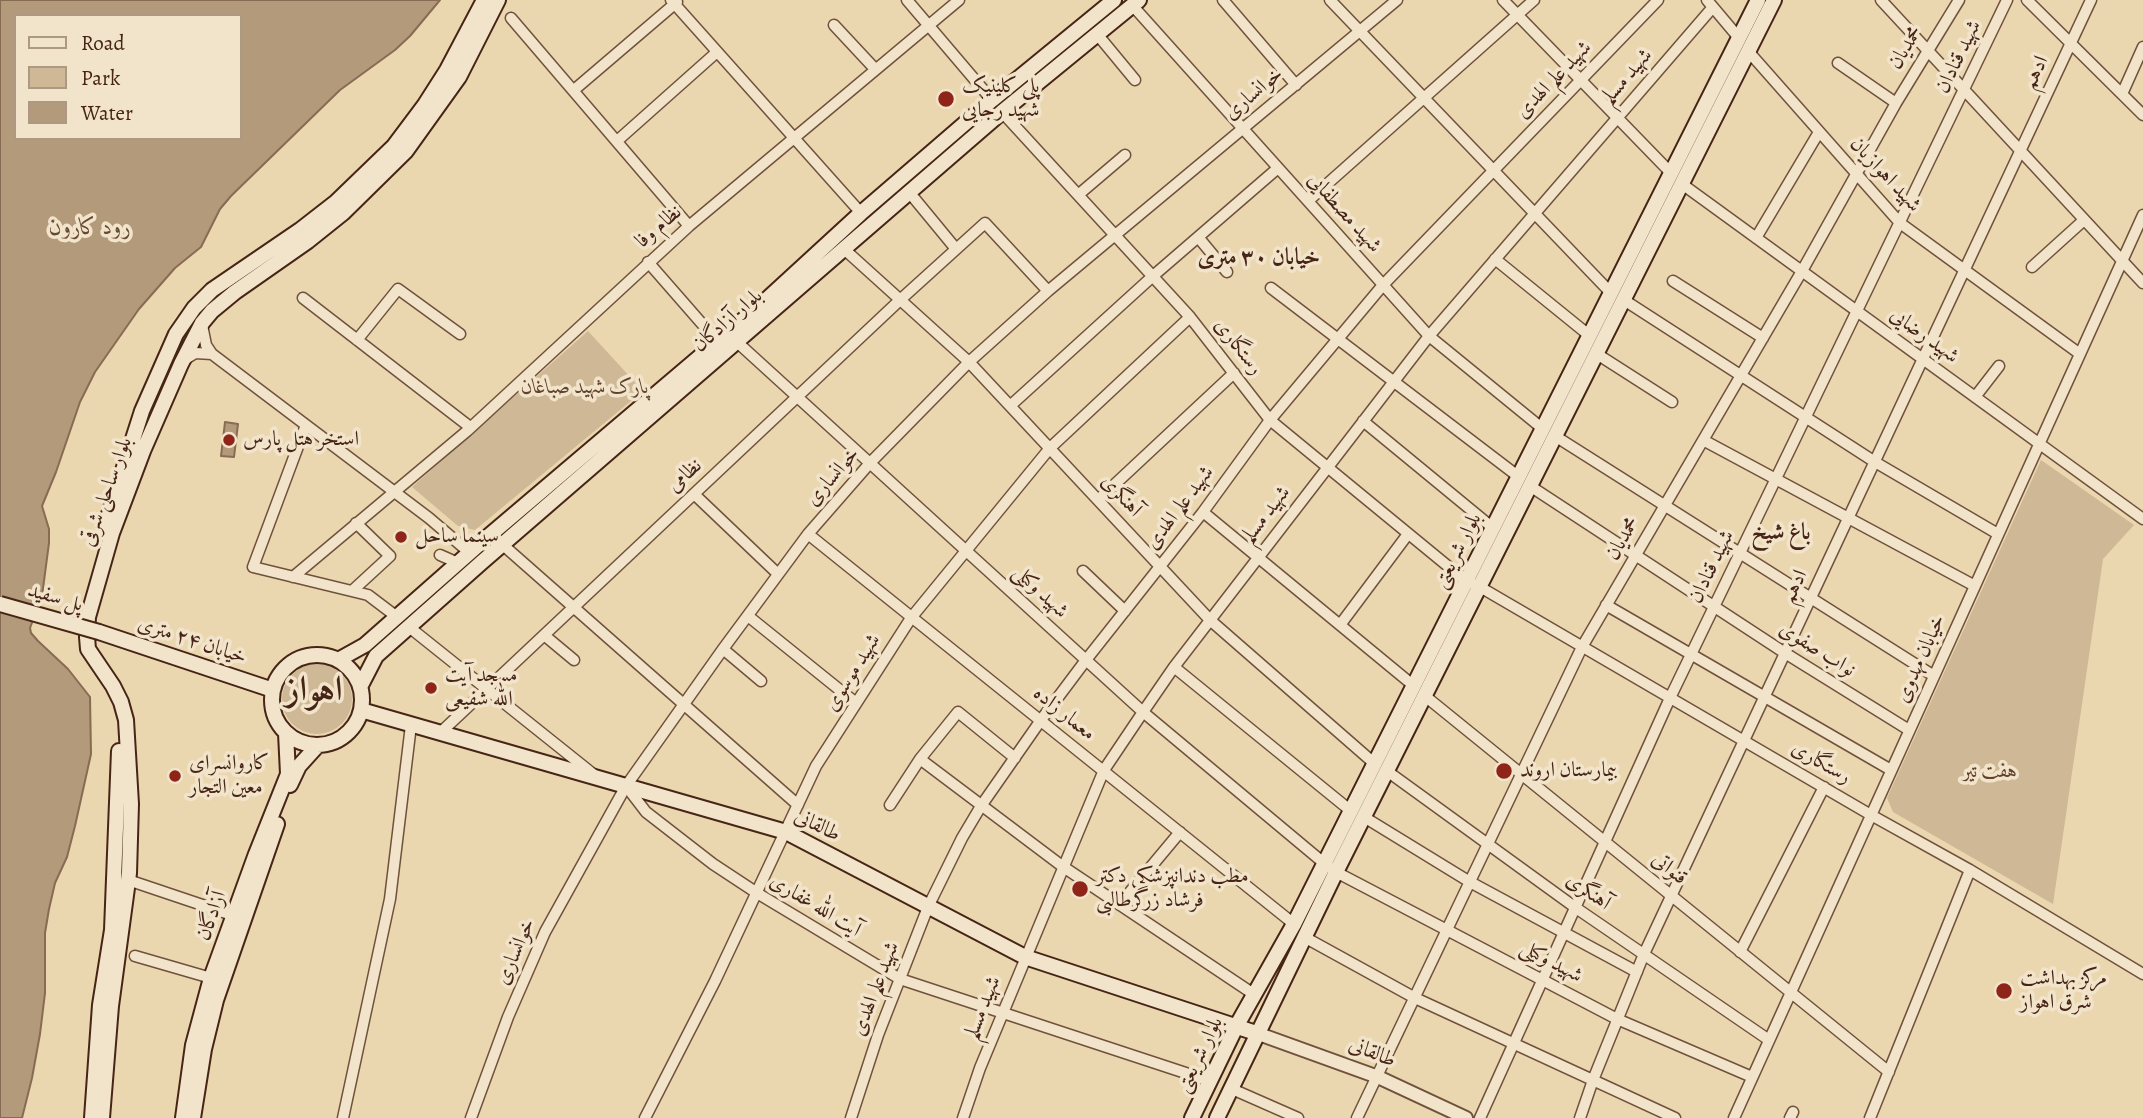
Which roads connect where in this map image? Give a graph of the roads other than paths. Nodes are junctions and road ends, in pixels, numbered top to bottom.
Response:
1 (907, 0) edge
2 (959, 0) edge
3 (1114, 0) edge
4 (1223, 0) edge
5 (1330, 0) edge
6 (1397, 0) edge
7 (1503, 0) edge
8 (1534, 0) edge
9 (1658, 0) edge
10 (1758, 0) edge
11 (1774, 0) edge
12 (1881, 0) edge
13 (1959, 0) edge
14 (2007, 0) edge
15 (2027, 0) edge
16 (2091, 0) edge
17 (675, 1) edge
18 (1135, 3) edge
19 (1710, 3) edge
20 (489, 4) edge
21 (1518, 15) junction
22 (511, 18) dead end
23 (834, 25) dead end
24 (928, 25) junction
25 (1360, 31) junction
26 (1097, 34) junction
27 (1739, 38) junction
28 (2071, 44) junction
29 (2143, 47) edge
30 (1927, 49) junction
31 (1748, 51) junction
32 (717, 52) junction
33 (1838, 62) dead end
34 (875, 69) junction
35 (1135, 80) dead end
36 (1581, 80) junction
37 (1296, 85) junction
38 (574, 90) junction
39 (1964, 90) junction
40 (2122, 94) junction
41 (1424, 98) junction
42 (992, 100) junction
43 (1896, 103) junction
44 (1002, 112) junction
45 (2143, 115) edge
46 (1617, 117) junction
47 (1243, 129) junction
48 (1819, 132) junction
49 (793, 138) junction
50 (617, 141) junction
51 (2021, 151) junction
52 (1125, 155) dead end
53 (1278, 168) junction
54 (1493, 170) junction
55 (1855, 173) junction
56 (1677, 178) junction
57 (909, 192) junction
58 (1079, 195) junction
59 (1307, 201) junction
60 (861, 213) junction
61 (1535, 213) junction
62 (2143, 215) edge
63 (2084, 220) junction
64 (1900, 223) junction
65 (689, 226) junction
66 (1115, 235) junction
67 (1198, 237) junction
68 (1756, 238) junction
69 (844, 249) junction
70 (956, 249) junction
71 (1495, 259) junction
72 (2122, 261) junction
73 (648, 262) junction
74 (2032, 267) dead end
75 (1802, 271) junction
76 (1965, 271) junction
77 (1227, 272) dead end
78 (1153, 276) junction
79 (1673, 281) dead end
80 (2143, 283) edge
81 (1383, 285) junction
82 (1271, 288) dead end
83 (1048, 291) junction
84 (1617, 296) junction
85 (303, 298) dead end
86 (900, 300) junction
87 (1857, 312) junction
88 (1190, 317) junction
89 (202, 323) junction
90 (460, 334) dead end
91 (1429, 336) junction
92 (1590, 336) junction
93 (1763, 338) junction
94 (357, 340) junction
95 (1339, 340) junction
96 (717, 341) junction
97 (737, 342) junction
98 (212, 354) junction
99 (1597, 354) junction
100 (2080, 354) junction
101 (1923, 359) junction
102 (969, 362) junction
103 (181, 363) junction
104 (1999, 366) dead end
105 (1234, 373) junction
106 (1741, 376) junction
107 (1394, 382) junction
108 (797, 397) junction
109 (1975, 397) junction
110 (1672, 402) dead end
111 (1010, 406) junction
112 (1806, 418) junction
113 (1270, 420) junction
114 (1363, 421) junction
115 (306, 425) junction
116 (470, 427) junction
117 (1549, 433) junction
118 (1703, 440) junction
119 (2039, 444) junction
120 (1050, 448) junction
121 (1875, 462) junction
122 (870, 463) junction
123 (1327, 468) junction
124 (1776, 479) junction
125 (1524, 482) junction
126 (393, 491) junction
127 (694, 494) junction
128 (1098, 500) junction
129 (1665, 506) junction
130 (1203, 512) junction
131 (1849, 518) junction
132 (2143, 519) edge
133 (356, 523) junction
134 (1493, 528) junction
135 (808, 534) junction
136 (1408, 534) junction
137 (1998, 534) junction
138 (503, 544) junction
139 (966, 550) junction
140 (470, 553) junction
141 (1740, 554) junction
142 (440, 555) dead end
143 (1635, 555) junction
144 (1258, 557) junction
145 (458, 563) junction
146 (1160, 567) junction
147 (1083, 571) dead end
148 (778, 574) junction
149 (293, 577) junction
150 (1473, 584) junction
151 (1975, 586) junction
152 (352, 591) junction
153 (1811, 598) junction
154 (0, 604) edge
155 (1606, 605) junction
156 (574, 607) junction
157 (1714, 607) junction
158 (1125, 611) junction
159 (748, 616) junction
160 (397, 617) junction
161 (911, 618) junction
162 (1210, 620) junction
163 (1340, 625) junction
164 (409, 627) junction
165 (99, 632) joint
166 (544, 635) junction
167 (1582, 646) junction
168 (723, 649) junction
169 (1785, 653) junction
170 (1691, 654) junction
171 (338, 660) junction
172 (574, 660) dead end
173 (1086, 660) junction
174 (1174, 667) junction
175 (1934, 676) junction
176 (761, 681) dead end
177 (360, 687) junction
178 (487, 689) junction
179 (273, 690) junction
180 (1419, 691) junction
181 (1765, 697) junction
182 (1670, 698) junction
183 (856, 703) junction
184 (684, 704) junction
185 (361, 710) junction
186 (1143, 712) junction
187 (1041, 720) junction
188 (411, 725) junction
189 (1909, 730) junction
190 (286, 733) junction
191 (440, 733) junction
192 (1744, 741) junction
193 (318, 745) junction
194 (1015, 758) junction
195 (920, 759) junction
196 (1381, 768) junction
197 (1104, 770) junction
198 (1891, 770) junction
199 (1521, 774) junction
200 (599, 778) junction
201 (626, 786) junction
202 (1824, 788) junction
203 (890, 804) dead end
204 (798, 805) junction
205 (981, 806) junction
206 (1358, 814) junction
207 (1871, 815) junction
208 (786, 832) junction
209 (1180, 832) junction
210 (1605, 842) junction
211 (1488, 844) junction
212 (1062, 866) junction
213 (1331, 868) junction
214 (1970, 870) junction
215 (128, 880) junction
216 (1470, 882) junction
217 (757, 893) junction
218 (1671, 896) junction
219 (1120, 904) junction
220 (928, 907) junction
221 (1576, 908) junction
222 (235, 916) junction
223 (1294, 925) junction
224 (1447, 930) junction
225 (1564, 933) junction
226 (1306, 938) junction
227 (1740, 952) junction
228 (1644, 954) junction
229 (135, 956) dead end
230 (1025, 957) junction
231 (2126, 963) junction
232 (2143, 963) edge
233 (1637, 972) junction
234 (2143, 974) edge
235 (211, 978) junction
236 (900, 979) junction
237 (1543, 980) junction
238 (1790, 992) junction
239 (1255, 995) junction
240 (1415, 998) junction
241 (1002, 1013) junction
242 (1617, 1019) junction
243 (1237, 1025) junction
244 (1259, 1034) junction
245 (1769, 1040) junction
246 (1514, 1044) junction
247 (1889, 1072) junction
248 (1378, 1077) junction
249 (1752, 1077) junction
250 (1592, 1080) junction
251 (1210, 1081) junction
252 (1232, 1089) junction
253 (92, 1118) edge
254 (102, 1118) edge
255 (183, 1118) edge
256 (194, 1118) edge
257 (342, 1118) edge
258 (471, 1118) edge
259 (645, 1118) edge
260 (851, 1118) edge
261 (963, 1118) edge
262 (1192, 1118) edge
263 (1217, 1118) edge
264 (1298, 1118) edge
265 (1357, 1118) edge
266 (1466, 1118) edge
267 (1480, 1118) edge
268 (1580, 1118) edge
269 (1675, 1118) edge
270 (1734, 1118) edge
271 (1870, 1118) edge

1 - 24 street
2 - 24 street, نظام وفا
3 - 42 main road, بلوار آزادگان
4 - 37 street
5 - 25 street
6 - 25 street, خوانساری
7 - 21 street, شهید رضایی
8 - 21 street
9 - 36 street, شهید علم الهدی
10 - 27 main road, بلوار شریعتی
11 - 31 main road, بلوار شریعتی
12 - 30 street
13 - 30 street, محمدیان
14 - 39 street, شهید قنادان
15 - 28 street
16 - 28 street, ادهم
17 - 32 street
17 - 38 street
18 - 26 main road, بلوار آزادگان
18 - 47 street, شهید مصطفایی
19 - 27 street
19 - 46 street, شهید مسلم
20 - 89 main road, بلوار ساحلی شرقی
20 - 253 main road, بلوار ساحلی شرقی
21 - 36 street, شهید رضایی
21 - 41 street
22 - 38 street
23 - 34 street
24 - 34 street, نظام وفا
24 - 42 street
25 - 37 street, خوانساری
25 - 41 street
26 - 35 street
26 - 44 main road, بلوار آزادگان
27 - 56 main road, بلوار شریعتی
28 - 40 street
28 - 51 street, ادهم
29 - 40 street
30 - 39 street
30 - 43 street, محمدیان
31 - 48 street, شهید اهوازیان
31 - 56 main road, بلوار شریعتی
32 - 49 street
32 - 50 street
33 - 43 street
34 - 49 street, نظام وفا
36 - 46 street, شهید رضایی
36 - 54 street, شهید علم الهدی
37 - 47 street, خوانساری
38 - 50 street
39 - 51 street
39 - 64 street, شهید قنادان
40 - 45 street
41 - 54 street
41 - 59 street
42 - 60 main road, بلوار آزادگان
43 - 55 street, محمدیان
44 - 57 main road, بلوار آزادگان
44 - 58 street, رستگاری
46 - 56 street, شهید رضایی
46 - 61 street, شهید مسلم
47 - 53 street, شهید مصطفایی
47 - 66 street, خوانساری
48 - 55 street, شهید اهوازیان
48 - 68 street
49 - 60 street
49 - 65 street, نظام وفا
50 - 65 street
51 - 63 street
51 - 76 street, ادهم
52 - 58 street
53 - 59 street, شهید مصطفایی
53 - 67 street
54 - 61 street
54 - 81 street, شهید علم الهدی
55 - 64 street, شهید اهوازیان
55 - 75 street, محمدیان
56 - 68 street, شهید رضایی
56 - 84 main road, بلوار شریعتی
57 - 69 main road, بلوار آزادگان
57 - 70 street
58 - 66 street, رستگاری
59 - 81 street, شهید مصطفایی
60 - 96 main road, بلوار آزادگان
61 - 71 street, شهید مسلم
61 - 84 street
62 - 72 street, خیابان مهدوی
63 - 72 street
63 - 74 street
64 - 76 street, شهید اهوازیان
64 - 87 street, شهید قنادان
65 - 73 street, نظام وفا
66 - 78 street, رستگاری
66 - 83 street, خوانساری
67 - 77 street
67 - 78 street
68 - 75 street, شهید رضایی
69 - 86 street, آهنگری
69 - 97 main road, بلوار آزادگان
70 - 83 street, نظامی
70 - 86 street, نظامی
71 - 91 street, شهید مسلم
71 - 92 street
72 - 80 street
72 - 100 street, خیابان مهدوی
73 - 96 street
73 - 116 street, نظام وفا
75 - 87 street, شهید رضایی
75 - 93 street, محمدیان
76 - 100 street, شهید اهوازیان
76 - 101 street, ادهم
78 - 88 street, رستگاری
78 - 111 street
79 - 93 street
81 - 91 street, شهید مصطفایی
81 - 95 street, شهید علم الهدی
82 - 95 street, نواب صفوی
83 - 102 street, خوانساری
84 - 92 main road, بلوار شریعتی
84 - 99 main road, بلوار شریعتی
84 - 106 street
85 - 94 street
86 - 102 street, آهنگری
86 - 108 street, نظامی
87 - 101 street, شهید رضایی
87 - 112 street, شهید قنادان
88 - 105 street, رستگاری
88 - 120 street, شهید موسوی
89 - 98 street
89 - 103 main road, بلوار ساحلی شرقی
90 - 94 street
91 - 107 street, شهید مسلم
91 - 117 street, شهید مصطفایی
92 - 117 main road, بلوار شریعتی
93 - 106 street, محمدیان
94 - 116 street
95 - 107 street, نواب صفوی
95 - 113 street, شهید علم الهدی
96 - 140 main road, بلوار آزادگان
97 - 108 street, شهید وکیلی
97 - 138 main road, بلوار آزادگان
98 - 103 street
98 - 115 street
99 - 110 street
99 - 117 main road, بلوار شریعتی
100 - 119 street, خیابان مهدوی
101 - 109 street, شهید رضایی
101 - 121 street, ادهم
102 - 111 street, آهنگری
102 - 122 street, خوانساری
103 - 215 main road, بلوار ساحلی شرقی
104 - 109 street
105 - 113 street, رستگاری
105 - 128 street
106 - 112 street
106 - 118 street, محمدیان
107 - 114 street, شهید مسلم
107 - 125 street, نواب صفوی
108 - 122 street, شهید وکیلی
108 - 127 street, نظامی
109 - 119 street, شهید رضایی
111 - 120 street, آهنگری
112 - 121 street
112 - 124 street, شهید قنادان
113 - 123 street, رستگاری
113 - 130 street, شهید علم الهدی
114 - 123 street, شهید مسلم
114 - 134 street
115 - 126 street
115 - 149 street
116 - 126 street, نظام وفا
117 - 125 main road, بلوار شریعتی
117 - 129 street, شهید مصطفایی
118 - 124 street
118 - 129 street, محمدیان
119 - 132 street, شهید رضایی
119 - 137 street, خیابان مهدوی
120 - 128 street, آهنگری
120 - 139 street, شهید موسوی
121 - 131 street, ادهم
121 - 137 street
122 - 135 street, خوانساری
122 - 139 street, شهید وکیلی
123 - 136 street, رستگاری
123 - 144 street, شهید مسلم
124 - 131 street
124 - 141 street, شهید قنادان
125 - 134 main road, بلوار شریعتی
125 - 143 street, نواب صفوی
125 - 150 main road, بلوار شریعتی
126 - 133 street, نظام وفا
126 - 140 street
127 - 148 street
127 - 156 street, نظامی
128 - 146 street, آهنگری
129 - 141 street, شهید مصطفایی
129 - 143 street, محمدیان
130 - 144 street, قنواتی
130 - 146 street, شهید علم الهدی
131 - 151 street
131 - 153 street, ادهم
133 - 149 street, نظام وفا
133 - 152 street
134 - 150 main road, بلوار شریعتی
135 - 148 street, خوانساری
135 - 161 street, معمار زاده
136 - 150 street, رستگاری
136 - 163 street
137 - 151 street, خیابان مهدوی
138 - 156 street
138 - 164 main road, بلوار آزادگان
139 - 161 street, شهید موسوی
139 - 173 street, شهید وکیلی
140 - 145 main road, بلوار آزادگان
141 - 153 street, شهید مصطفایی
141 - 157 street, شهید قنادان
142 - 145 street
143 - 155 street, محمدیان
143 - 157 street, نواب صفوی
144 - 162 street, شهید مسلم
144 - 163 street, قنواتی
145 - 160 main road, بلوار آزادگان
146 - 158 street, شهید علم الهدی
146 - 162 street, آهنگری
147 - 158 street
148 - 159 street, خوانساری
149 - 152 street
150 - 167 street, رستگاری
150 - 180 main road, بلوار شریعتی
151 - 175 street, خیابان مهدوی
152 - 160 street
153 - 169 street, ادهم
153 - 175 street, شهید مصطفایی
154 - 165 main road, پل سفید, bridge
155 - 167 street, محمدیان
155 - 170 street
156 - 166 street, نظامی
156 - 184 street
157 - 169 street, نواب صفوی
157 - 170 street, شهید قنادان
158 - 173 street, شهید علم الهدی
159 - 168 street, خوانساری
159 - 183 street
160 - 171 main road, بلوار آزادگان
161 - 183 street, شهید موسوی
161 - 187 street, معمار زاده
162 - 174 street, شهید مسلم
162 - 196 street, آهنگری
163 - 180 street, قنواتی
164 - 177 main road, بلوار آزادگان
164 - 178 street
165 - 179 main road, خیابان ۲۴ متری
166 - 172 street
166 - 178 street, نظامی
167 - 182 street, رستگاری
167 - 199 street, محمدیان
168 - 176 street
168 - 184 street, خوانساری
169 - 181 street, ادهم
169 - 189 street, نواب صفوی
170 - 181 street
170 - 182 street, شهید قنادان
171 - 177 main road
171 - 179 main road
173 - 186 street, شهید وکیلی
173 - 187 street, شهید علم الهدی
174 - 186 street, شهید مسلم
174 - 206 street
175 - 189 street, خیابان مهدوی
177 - 185 main road
178 - 191 street, نظامی
178 - 200 street
179 - 190 main road
180 - 196 main road, بلوار شریعتی
180 - 199 street, قنواتی
181 - 192 street, ادهم
181 - 198 street
182 - 192 street, رستگاری
182 - 210 street, شهید قنادان
183 - 204 street, شهید موسوی
184 - 201 street, خوانساری
184 - 204 street
185 - 188 main road, طالقانی
185 - 193 main road
186 - 197 street, شهید مسلم
186 - 213 street, شهید وکیلی
187 - 194 street, شهید علم الهدی
187 - 197 street, معمار زاده
188 - 191 main road, طالقانی
188 - 257 street
189 - 198 street, خیابان مهدوی
190 - 193 main road
190 - 222 main road, آزادگان
191 - 200 main road, طالقانی
192 - 202 street, رستگاری
192 - 218 street, ادهم
193 - 256 main road, آزادگان
194 - 195 street
194 - 205 street, شهید علم الهدی
195 - 203 street
195 - 205 street
196 - 206 main road, بلوار شریعتی
196 - 211 street, آهنگری
197 - 209 street, معمار زاده
197 - 212 street, شهید مسلم
198 - 207 street, خیابان مهدوی
199 - 210 street, قنواتی
199 - 211 street, محمدیان
200 - 201 main road, طالقانی
201 - 208 main road, طالقانی
201 - 217 street, آیت الله غفاری
201 - 258 street, خوانساری
202 - 207 street, رستگاری
202 - 227 street
204 - 208 street, شهید موسوی
205 - 212 street
205 - 220 street, شهید علم الهدی
206 - 213 main road, بلوار شریعتی
206 - 216 street
207 - 214 street, رستگاری
207 - 238 street, خیابان مهدوی
208 - 217 street, شهید موسوی
208 - 220 main road, طالقانی
209 - 219 street
209 - 223 street, معمار زاده
210 - 218 street, قنواتی
210 - 221 street, شهید قنادان
211 - 216 street, محمدیان
211 - 221 street, آهنگری
212 - 219 street
212 - 230 street, شهید مسلم
213 - 223 main road, بلوار شریعتی
213 - 224 street, شهید وکیلی
213 - 226 main road, بلوار شریعتی
214 - 231 street, رستگاری
214 - 247 street
215 - 222 street
215 - 254 main road, بلوار ساحلی شرقی
216 - 224 street, محمدیان
216 - 225 street
217 - 236 street, آیت الله غفاری
217 - 259 street, شهید موسوی
218 - 227 street, قنواتی
218 - 228 street, ادهم
219 - 239 street
220 - 230 main road, طالقانی
220 - 236 street, شهید علم الهدی
221 - 225 street, شهید قنادان
221 - 228 street, آهنگری
222 - 235 main road, آزادگان
223 - 239 main road, بلوار شریعتی
224 - 237 street, شهید وکیلی
224 - 240 street, محمدیان
225 - 233 street
225 - 237 street, شهید قنادان
226 - 240 street
226 - 244 main road, بلوار شریعتی
227 - 238 street, قنواتی
228 - 233 street, ادهم
228 - 245 street, آهنگری
229 - 235 street
230 - 241 street, شهید مسلم
230 - 243 main road, طالقانی
231 - 232 street
231 - 234 street, رستگاری
233 - 242 street, ادهم
235 - 255 main road, آزادگان
236 - 241 street, آیت الله غفاری
236 - 260 street, شهید علم الهدی
237 - 242 street, شهید وکیلی
237 - 246 street, شهید قنادان
238 - 245 street, خیابان مهدوی
238 - 247 street, قنواتی
239 - 243 main road, بلوار شریعتی
240 - 246 street
240 - 248 street, محمدیان
241 - 251 street, آیت الله غفاری
241 - 261 street, شهید مسلم
242 - 249 street, شهید وکیلی
242 - 250 street, ادهم
243 - 244 main road, طالقانی
243 - 251 main road, بلوار شریعتی
244 - 248 street, طالقانی
244 - 252 main road, بلوار شریعتی
245 - 249 street, خیابان مهدوی
246 - 250 street
246 - 267 street, شهید قنادان
247 - 271 street
248 - 265 street, محمدیان
248 - 266 street, طالقانی
249 - 270 street, خیابان مهدوی
250 - 268 street, ادهم
250 - 269 street
251 - 262 main road, بلوار شریعتی
252 - 263 main road, بلوار شریعتی
252 - 264 street

